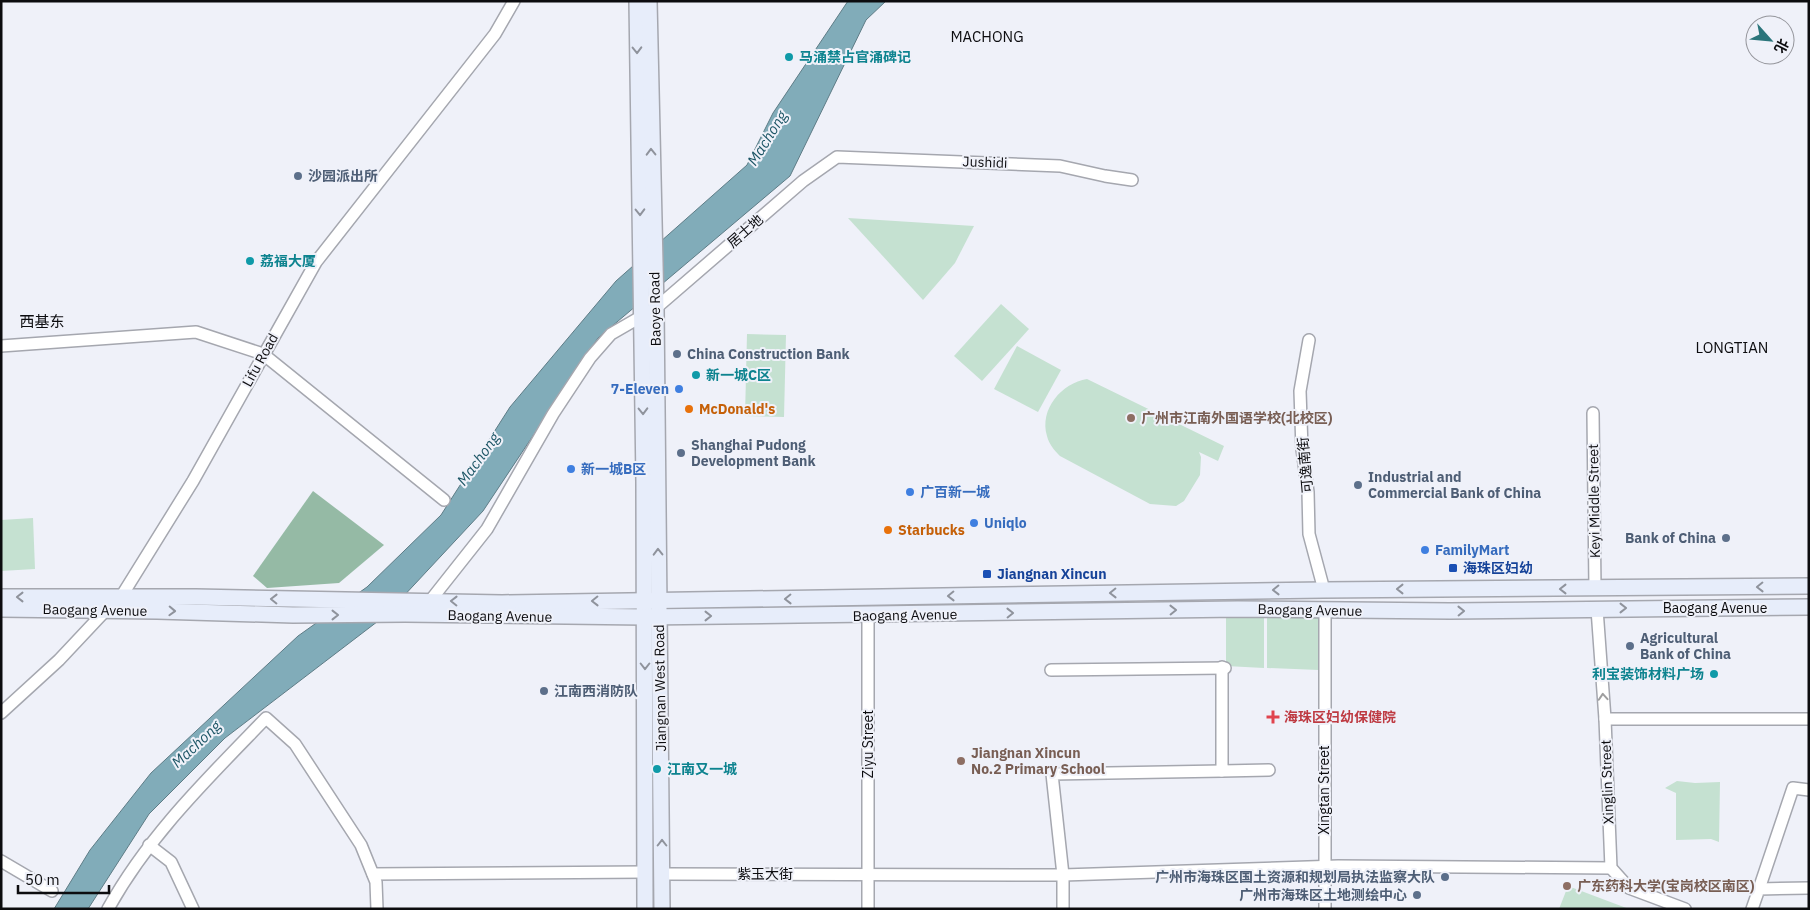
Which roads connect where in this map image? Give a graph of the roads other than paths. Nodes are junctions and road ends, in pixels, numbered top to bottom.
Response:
1 (514, 1) edge
2 (637, 1) edge
3 (649, 1) edge
4 (1132, 180) dead end
5 (647, 238) junction
6 (646, 311) junction
7 (1309, 340) dead end
8 (1, 346) edge
9 (263, 354) junction
10 (1593, 413) dead end
11 (444, 500) dead end
12 (1809, 586) edge
13 (1595, 588) junction
14 (1324, 590) junction
15 (1, 597) edge
16 (121, 597) junction
17 (430, 601) junction
18 (651, 601) junction
19 (1809, 607) edge
20 (1, 609) edge
21 (503, 609) junction
22 (1597, 609) junction
23 (106, 610) junction
24 (1325, 611) junction
25 (868, 615) junction
26 (652, 617) junction
27 (1051, 670) dead end
28 (1, 713) edge
29 (1605, 719) junction
30 (1809, 720) edge
31 (1269, 770) dead end
32 (1222, 771) junction
33 (1809, 790) edge
34 (149, 845) junction
35 (1, 861) edge
36 (1324, 867) junction
37 (1611, 868) junction
38 (645, 872) junction
39 (373, 874) junction
40 (662, 874) junction
41 (868, 874) junction
42 (1063, 875) junction
43 (1809, 888) edge
44 (1759, 889) junction
45 (52, 891) dead end
46 (108, 909) edge
47 (193, 909) edge
48 (377, 909) edge
49 (645, 909) edge
50 (662, 909) edge
51 (868, 909) edge
52 (1063, 909) edge
53 (1325, 909) edge
54 (1685, 909) edge
55 (1752, 909) edge

1 - 9 street, Lifu Road
2 -> 5 main road, Baoye Road
5 -> 3 main road, Baoye Road
4 - 6 street, 居士地
5 - 6 main road, Baoye Road
6 - 17 street, 居士地
6 - 18 main road, Baoye Road
7 - 14 street, 可逸南街
8 - 9 street
9 - 11 street
9 - 16 street, Lifu Road
10 - 13 street, Keyi Middle Street
12 -> 13 main road, Baogang Avenue
13 -> 14 main road, Baogang Avenue
14 -> 18 main road, Baogang Avenue
14 - 24 main road
16 -> 15 main road, Baogang Avenue
17 -> 16 main road, Baogang Avenue
16 - 23 street, Lifu Road
21 -> 17 main road, Baogang Avenue
18 -> 21 main road, Baogang Avenue
18 - 26 main road, Baoye Road
22 -> 19 main road, Baogang Avenue
20 - 23 main road, Baogang Avenue
23 -> 21 main road, Baogang Avenue
21 - 26 main road, Baogang Avenue
24 -> 22 main road, Baogang Avenue
29 -> 22 street, Xinglin Street
23 - 28 street, Lifu Road
25 -> 24 main road, Baogang Avenue
24 - 36 street, Xingtan Street
26 -> 25 main road, Baogang Avenue
25 - 41 street, Ziyu Street
26 -> 38 main road
40 -> 26 main road, Jiangnan West Road
27 - 32 street
29 - 30 street
29 - 37 street, Xinglin Street
31 - 32 street
32 - 42 street
33 - 44 street
34 - 39 street
34 - 46 street
34 - 47 street
35 - 45 street
36 - 37 street, 紫玉大街
36 - 42 street, 紫玉大街
36 - 53 street, Xingtan Street
37 - 54 street
38 - 39 street
38 - 49 main road
39 - 48 street
40 - 41 street, 紫玉大街
40 - 50 main road, Jiangnan West Road
41 - 42 street, 紫玉大街
41 - 51 street, Ziyu Street
42 - 52 street
43 - 44 street
44 - 55 street

